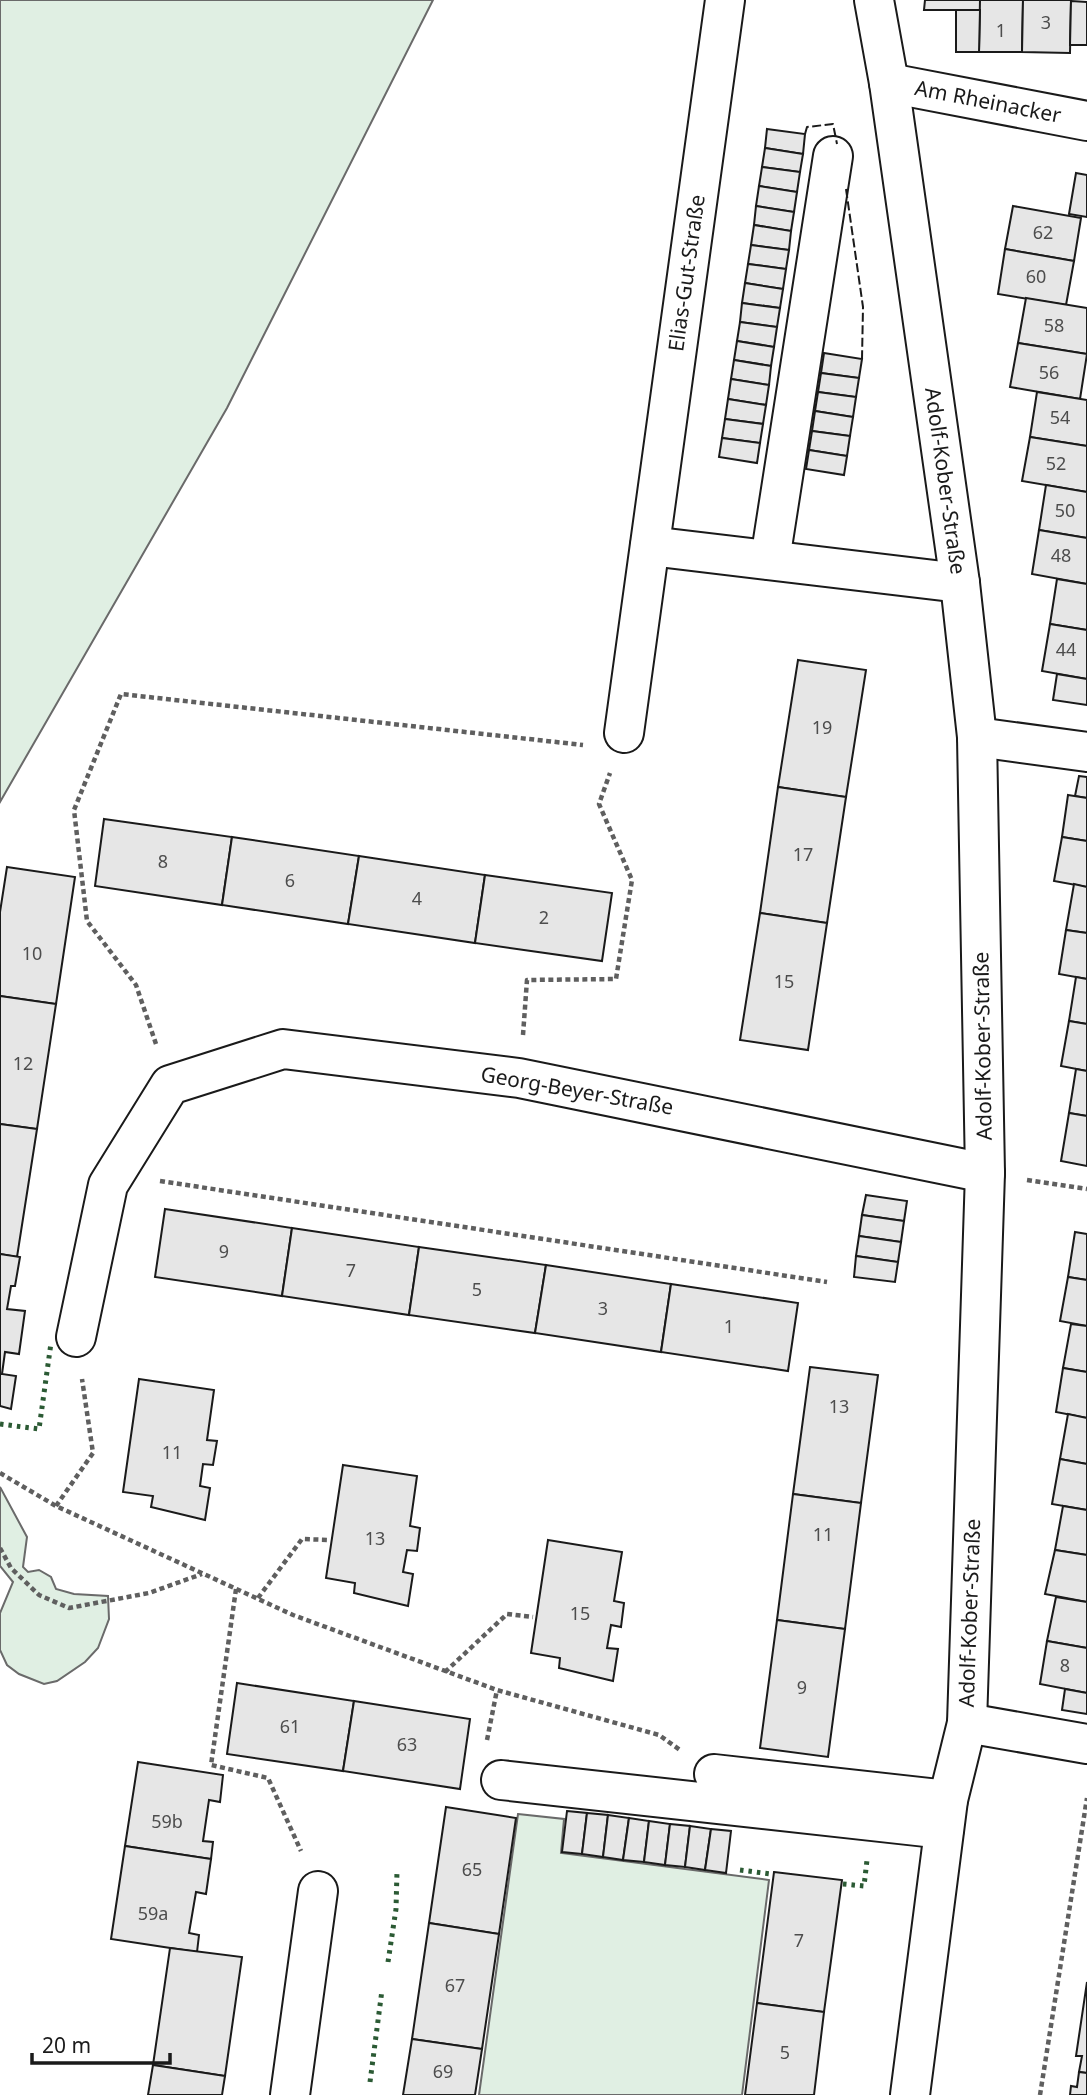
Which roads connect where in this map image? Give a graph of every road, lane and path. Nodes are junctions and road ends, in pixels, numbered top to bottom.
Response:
1 (724, 0) edge
2 (874, 0) edge
3 (889, 83) junction
4 (1087, 121) edge
5 (833, 156) dead end
6 (650, 546) junction
7 (770, 560) junction
8 (960, 583) junction
9 (624, 733) junction
10 (977, 737) junction
11 (1087, 752) edge
12 (519, 1077) junction
13 (170, 1085) junction
14 (985, 1173) junction
15 (115, 1174) junction
16 (1087, 1189) edge
17 (827, 1282) dead end
18 (76, 1336) joint
19 (0, 1473) edge
20 (56, 1506) junction
21 (329, 1540) dead end
22 (0, 1548) edge
23 (203, 1574) junction
24 (236, 1589) junction
25 (258, 1599) junction
26 (533, 1617) dead end
27 (445, 1672) junction
28 (967, 1723) junction
29 (1087, 1744) edge
30 (715, 1774) joint
31 (501, 1780) dead end
32 (1087, 1798) edge
33 (946, 1814) junction
34 (318, 1891) joint
35 (290, 2095) edge
36 (910, 2095) edge
37 (1040, 2095) edge

1 - 6 street, Elias-Gut-Straße
2 - 3 street, Adolf-Kober-Straße
3 - 4 street, Am Rheinacker
3 - 8 street, Adolf-Kober-Straße
5 - 7 street
6 - 7 street
6 - 9 street, Elias-Gut-Straße
7 - 8 street
8 - 10 street, Adolf-Kober-Straße
9 - 12 path
9 - 13 path
10 - 11 street
10 - 14 street, Adolf-Kober-Straße
12 - 13 street, Georg-Beyer-Straße
12 - 14 street, Georg-Beyer-Straße
13 - 15 street
14 - 16 path
14 - 28 street, Adolf-Kober-Straße
15 - 17 path
15 - 18 street
18 - 20 path
19 - 20 path
20 - 23 path
21 - 25 path
22 - 23 path
23 - 24 path
24 - 25 path
24 - 34 path
25 - 27 path
26 - 27 path
27 - 30 path
28 - 29 street
28 - 33 street, Adolf-Kober-Straße
30 - 33 street
31 - 33 street
32 - 37 path
33 - 36 street, Adolf-Kober-Straße
34 - 35 street

